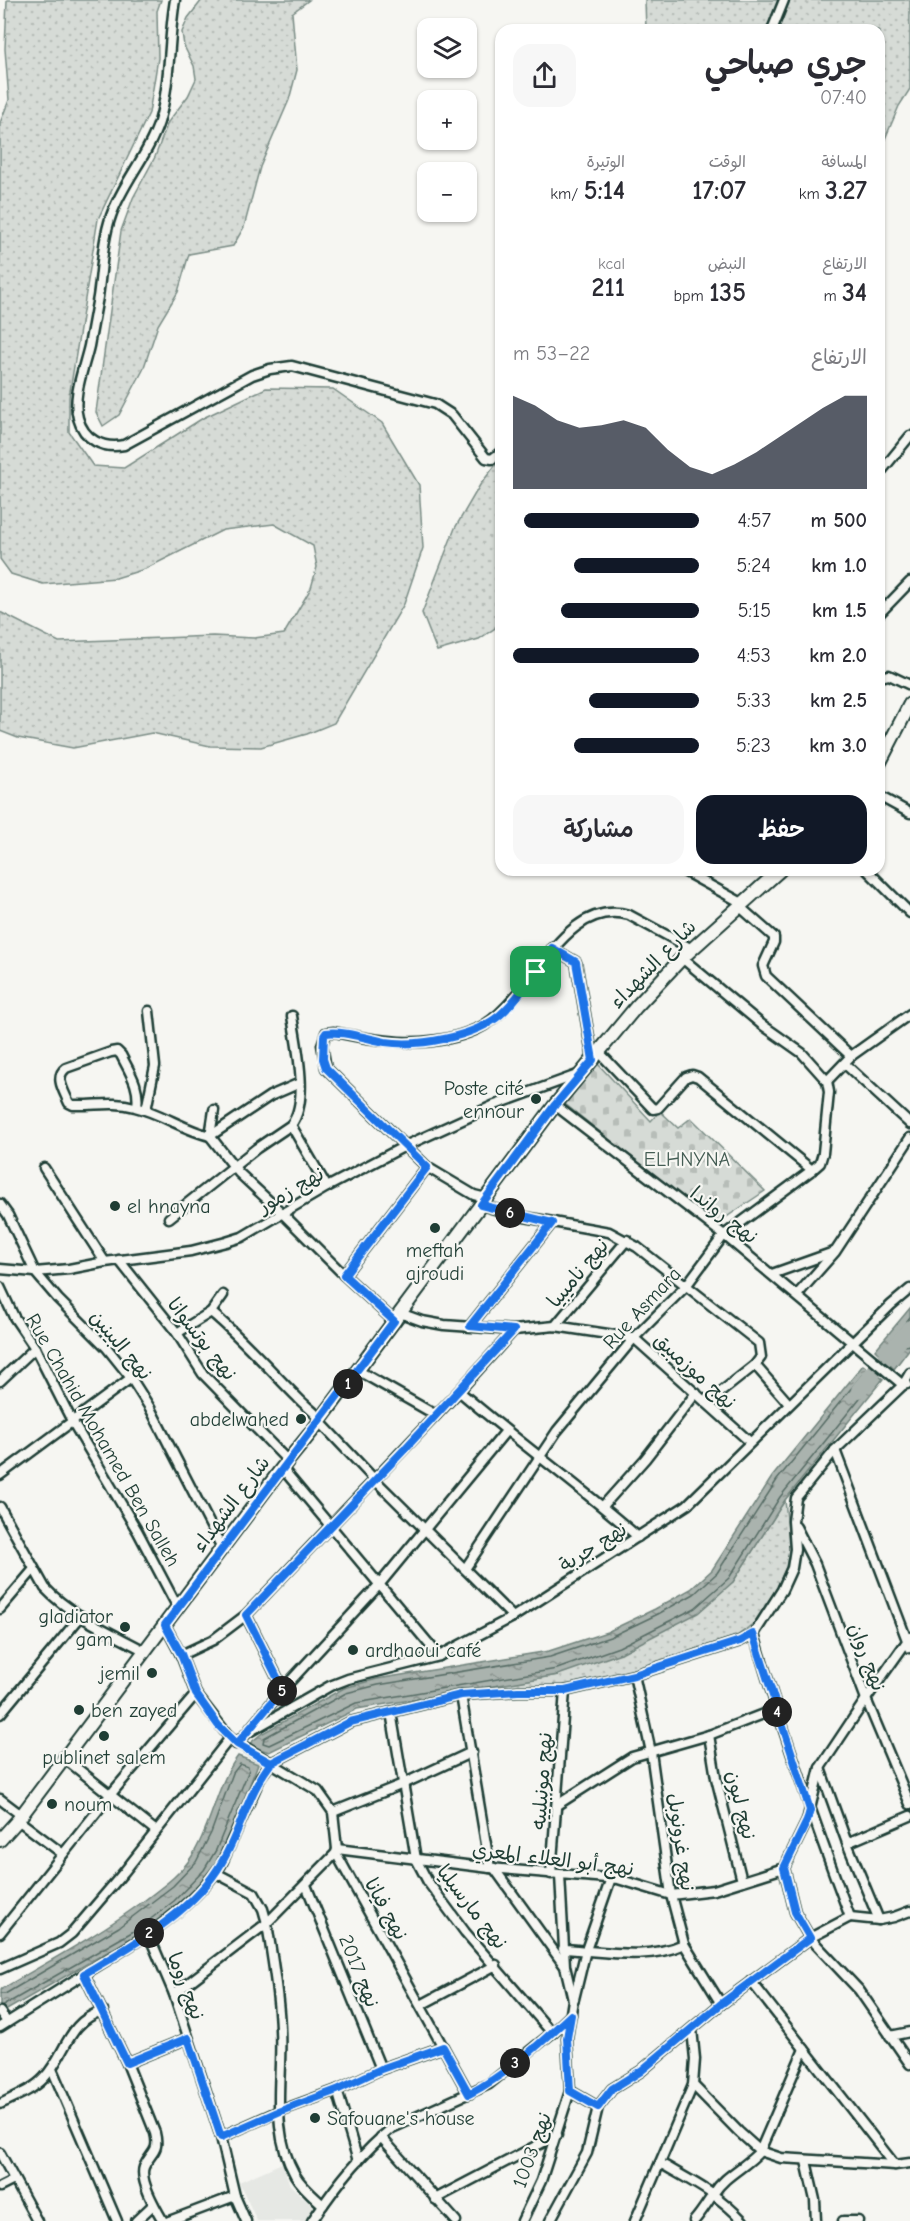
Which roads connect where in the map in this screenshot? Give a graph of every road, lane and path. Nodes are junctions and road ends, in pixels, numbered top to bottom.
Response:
1 (176, 0) edge
2 (784, 0) edge
3 (774, 24) edge
4 (910, 436) edge
5 (495, 457) edge
6 (885, 467) edge
7 (910, 582) edge
8 (885, 608) edge
9 (885, 676) edge
10 (910, 685) edge
11 (910, 704) edge
12 (885, 752) edge
13 (885, 799) edge
14 (910, 813) edge
15 (693, 876) edge
16 (773, 876) edge
17 (873, 876) edge
18 (741, 904) junction
19 (910, 913) edge
20 (552, 948) junction
21 (692, 949) junction
22 (682, 958) junction
23 (149, 1011) dead end
24 (292, 1016) dead end
25 (909, 1017) edge
26 (596, 1056) junction
27 (851, 1056) junction
28 (844, 1064) junction
29 (581, 1074) junction
30 (827, 1080) junction
31 (300, 1083) junction
32 (555, 1105) junction
33 (137, 1107) junction
34 (146, 1110) junction
35 (214, 1110) dead end
36 (910, 1124) edge
37 (291, 1125) junction
38 (210, 1136) junction
39 (910, 1138) edge
40 (405, 1146) junction
41 (234, 1167) junction
42 (427, 1167) junction
43 (44, 1168) dead end
44 (812, 1170) junction
45 (327, 1187) junction
46 (483, 1202) junction
47 (0, 1204) edge
48 (282, 1213) junction
49 (169, 1218) dead end
50 (552, 1223) junction
51 (723, 1235) junction
52 (627, 1240) junction
53 (835, 1252) junction
54 (119, 1260) junction
55 (105, 1262) junction
56 (0, 1269) edge
57 (35, 1272) junction
58 (772, 1274) junction
59 (344, 1275) junction
60 (687, 1286) junction
61 (910, 1289) edge
62 (1, 1293) edge
63 (223, 1295) dead end
64 (797, 1295) junction
65 (211, 1312) junction
66 (397, 1317) junction
67 (470, 1326) junction
68 (555, 1326) junction
69 (514, 1330) junction
70 (177, 1333) junction
71 (634, 1338) junction
72 (854, 1343) junction
73 (35, 1348) junction
74 (755, 1365) junction
75 (357, 1370) junction
76 (910, 1373) edge
77 (132, 1378) junction
78 (0, 1381) edge
79 (906, 1384) edge
80 (459, 1391) junction
81 (696, 1393) junction
82 (707, 1403) junction
83 (789, 1404) junction
84 (436, 1415) junction
85 (321, 1419) junction
86 (72, 1420) junction
87 (506, 1431) junction
88 (750, 1442) junction
89 (835, 1450) junction
90 (540, 1456) junction
91 (285, 1464) junction
92 (0, 1472) edge
93 (374, 1479) junction
94 (603, 1506) junction
95 (0, 1507) edge
96 (793, 1521) junction
97 (332, 1526) junction
98 (424, 1528) junction
99 (638, 1538) junction
100 (222, 1548) junction
101 (34, 1569) junction
102 (465, 1569) junction
103 (379, 1585) junction
104 (178, 1608) junction
105 (0, 1609) edge
106 (246, 1615) junction
107 (81, 1616) junction
108 (513, 1617) junction
109 (165, 1625) junction
110 (753, 1634) junction
111 (909, 1642) edge
112 (145, 1651) junction
113 (181, 1654) junction
114 (439, 1656) junction
115 (634, 1675) junction
116 (283, 1689) junction
117 (565, 1691) junction
118 (196, 1694) junction
119 (461, 1695) junction
120 (866, 1699) junction
121 (776, 1709) junction
122 (390, 1712) junction
123 (0, 1714) edge
124 (247, 1733) junction
125 (708, 1736) junction
126 (233, 1741) junction
127 (472, 1752) junction
128 (651, 1752) junction
129 (64, 1758) junction
130 (268, 1761) junction
131 (820, 1768) junction
132 (403, 1784) junction
133 (111, 1794) junction
134 (0, 1799) edge
135 (910, 1804) edge
136 (556, 1805) junction
137 (810, 1810) junction
138 (333, 1812) junction
139 (910, 1816) edge
140 (20, 1817) junction
141 (156, 1831) junction
142 (0, 1840) edge
143 (847, 1843) junction
144 (337, 1851) junction
145 (63, 1854) junction
146 (416, 1859) junction
147 (492, 1868) junction
148 (784, 1868) junction
149 (216, 1873) junction
150 (556, 1875) junction
151 (611, 1878) junction
152 (742, 1881) junction
153 (306, 1885) junction
154 (670, 1895) junction
155 (910, 1911) edge
156 (850, 1917) junction
157 (879, 1920) junction
158 (267, 1923) junction
159 (0, 1933) edge
160 (148, 1933) junction
161 (810, 1938) junction
162 (684, 1944) junction
163 (563, 1949) junction
164 (586, 1950) junction
165 (496, 1965) junction
166 (565, 1966) junction
167 (0, 1969) edge
168 (84, 1974) junction
169 (751, 1981) junction
170 (174, 1994) junction
171 (573, 2000) junction
172 (721, 2004) junction
173 (421, 2006) junction
174 (103, 2011) junction
175 (571, 2015) junction
176 (3, 2020) edge
177 (692, 2029) junction
178 (910, 2032) edge
179 (552, 2033) junction
180 (890, 2036) junction
181 (188, 2038) junction
182 (443, 2047) junction
183 (804, 2049) junction
184 (127, 2063) junction
185 (910, 2064) edge
186 (52, 2069) junction
187 (381, 2069) junction
188 (693, 2085) junction
189 (337, 2090) junction
190 (570, 2091) junction
191 (469, 2094) junction
192 (0, 2104) edge
193 (598, 2107) junction
194 (278, 2112) junction
195 (557, 2135) junction
196 (221, 2137) junction
197 (381, 2137) junction
198 (760, 2151) junction
199 (0, 2153) edge
200 (358, 2161) junction
201 (806, 2161) junction
202 (660, 2163) junction
203 (910, 2163) edge
204 (895, 2165) junction
205 (14, 2180) junction
206 (0, 2187) edge
207 (713, 2193) junction
208 (235, 2196) junction
209 (435, 2199) junction
210 (153, 2205) junction
211 (323, 2205) junction
212 (37, 2221) edge
213 (117, 2221) edge
214 (136, 2221) edge
215 (163, 2221) edge
216 (170, 2221) edge
217 (246, 2221) edge
218 (312, 2221) edge
219 (456, 2221) edge
220 (522, 2221) edge
221 (550, 2221) edge
222 (635, 2221) edge
223 (694, 2221) edge
224 (743, 2221) edge
225 (816, 2221) edge
226 (843, 2221) edge
227 (858, 2221) edge

1 - 5 street
2 - 3 street
4 - 6 street
7 - 8 street
9 - 10 street
11 - 12 main road
13 - 14 street
15 - 18 street
16 - 18 main road, شارع الشهداء
17 - 19 street
18 - 21 main road, شارع الشهداء
18 - 27 street
20 - 21 street
20 - 26 street
20 - 40 street, نهج ناميبيا
21 - 22 main road, شارع الشهداء
22 - 26 main road, شارع الشهداء
22 - 30 street
23 - 34 street
24 - 31 street
25 - 27 street
26 - 29 main road, شارع الشهداء
26 - 44 street
27 - 28 street
28 - 30 street
28 - 36 street
29 - 32 main road, شارع الشهداء
29 - 40 street, نهج زمور
30 - 44 street, Rue Asmara
31 - 37 street
31 - 38 street
32 - 46 main road, شارع الشهداء
32 - 51 street, نهج رواندا
33 - 33 street
33 - 34 street
34 - 38 street
35 - 38 street
37 - 41 street
37 - 45 street
38 - 41 street
39 - 53 street
40 - 42 street, نهج ناميبيا
40 - 45 street, نهج زمور
41 - 48 street
41 - 49 street
42 - 46 street, نهج ناميبيا
42 - 59 street
43 - 55 street
44 - 51 street, Rue Asmara
45 - 48 street, نهج زمور
46 - 50 street, نهج ناميبيا
46 - 66 main road, شارع الشهداء
47 - 57 street, نهج البينين
48 - 54 street, نهج زمور
48 - 59 street
50 - 52 street, نهج ناميبيا
50 - 67 street
51 - 58 street, نهج رواندا
51 - 60 street, Rue Asmara
52 - 60 street, نهج ناميبيا
52 - 68 street, نهج ناميبيا
53 - 58 street
53 - 64 street
54 - 55 street, نهج زمور
54 - 70 street, نهج بوتسوانا
55 - 57 street, نهج زمور
56 - 57 street, نهج زمور
57 - 77 street, نهج البينين
58 - 64 street, نهج رواندا
59 - 66 street
60 - 71 street, Rue Asmara
60 - 74 street, نهج ناميبيا
61 - 72 street, نهج جربة
62 - 73 street, Rue Chahid Mohamed Ben Salleh
63 - 65 street
64 - 72 street, نهج رواندا
65 - 70 street
65 - 85 street
66 - 67 street, نهج موزمبيق
66 - 75 main road, شارع الشهداء
67 - 69 street, نهج موزمبيق
68 - 69 street, نهج موزمبيق
68 - 71 street, نهج موزمبيق
69 - 80 street
70 - 91 street, نهج بوتسوانا
71 - 81 street, نهج موزمبيق
71 - 90 street, Rue Asmara
72 - 79 street, نهج رواندا
72 - 83 street, نهج جربة
73 - 78 street
73 - 86 street, Rue Chahid Mohamed Ben Salleh
74 - 82 street
74 - 83 street
75 - 84 street
75 - 85 main road, شارع الشهداء
76 - 79 street
77 - 86 street
77 - 100 street, نهج البينين
79 - 89 street
80 - 84 street
80 - 87 street
81 - 82 street, نهج موزمبيق
81 - 94 street
82 - 88 street, نهج موزمبيق
83 - 88 street, نهج جربة
84 - 93 street
85 - 91 main road, شارع الشهداء
85 - 93 street
86 - 92 street
86 - 104 street, Rue Chahid Mohamed Ben Salleh
87 - 90 street
87 - 98 street
88 - 99 street, نهج جربة
89 - 96 street
89 - 111 street
90 - 94 street
90 - 102 street, Rue Asmara
91 - 97 street, نهج بوتسوانا
91 - 100 main road, شارع الشهداء
93 - 97 street
93 - 98 street
94 - 99 street
95 - 101 street
96 - 110 street
96 - 120 street, نهج روان
97 - 103 street, نهج بوتسوانا
97 - 106 street
98 - 102 street
98 - 103 street
99 - 108 street, نهج جربة
100 - 104 main road, شارع الشهداء
101 - 105 street
101 - 107 street
102 - 108 street
103 - 114 street, نهج بوتسوانا
103 - 116 street
104 - 109 main road, شارع الشهداء
106 - 113 street
106 - 116 street
107 - 112 street
107 - 123 street
108 - 114 street, نهج جربة
109 - 112 main road, شارع الشهداء
109 - 113 street
110 - 115 street
110 - 121 street
111 - 120 street
112 - 129 main road, شارع الشهداء
113 - 118 street
114 - 124 street, نهج جربة
115 - 117 street
115 - 128 street, نهج غرونوبل
116 - 124 street
117 - 119 street
117 - 136 street, نهج مونبلييه
118 - 126 street
118 - 133 street
119 - 122 street
119 - 127 street
120 - 131 street
120 - 135 street, نهج روان
121 - 125 street
121 - 137 street
122 - 130 street
122 - 132 street, نهج مارسيليا
124 - 126 street, نهج جربة
125 - 128 street
125 - 152 street, نهج ليون
126 - 130 street
126 - 141 street, نهج جربة
127 - 132 street
127 - 147 street
128 - 136 street
128 - 154 street, نهج غرونوبل
129 - 133 street
129 - 140 main road, شارع الشهداء
130 - 138 street
130 - 149 street
131 - 137 street
131 - 143 street
132 - 138 street
132 - 146 street, نهج مارسيليا
133 - 141 street
133 - 145 street
134 - 140 street
136 - 150 street, نهج مونبلييه
137 - 148 street
137 - 156 street
138 - 144 street, نهج فيانا
139 - 143 street
140 - 142 main road, شارع الشهداء
140 - 145 street
141 - 167 street, نهج جربة
143 - 157 street
144 - 146 street, نهج أبو العلاء المعري
144 - 153 street
144 - 173 street, نهج فيانا
145 - 159 street
146 - 147 street, نهج أبو العلاء المعري
146 - 165 street, نهج مارسيليا
147 - 150 street, نهج أبو العلاء المعري
147 - 166 street
148 - 152 street, نهج أبو العلاء المعري
148 - 161 street
149 - 158 street
149 - 160 street
150 - 151 street, نهج أبو العلاء المعري
150 - 163 street, نهج 1003
151 - 154 street, نهج أبو العلاء المعري
151 - 164 street
152 - 154 street, نهج أبو العلاء المعري
153 - 158 street
153 - 187 street, نهج 2017
154 - 162 street, نهج غرونوبل
155 - 157 street
156 - 157 street
156 - 161 street
158 - 170 street
158 - 194 street
160 - 168 street
160 - 170 street, نهج روما
161 - 169 street
161 - 180 street
162 - 164 street
162 - 172 street, نهج غرونوبل
163 - 164 street
163 - 166 street, نهج 1003
164 - 171 street
165 - 173 street
165 - 179 street, نهج مارسيليا
166 - 171 street, نهج 1003
168 - 174 street
168 - 176 street
169 - 172 street
169 - 183 street
170 - 181 street, نهج روما
171 - 175 street, نهج 1003
172 - 177 street
173 - 182 street, نهج فيانا
174 - 184 street
174 - 186 street
175 - 179 street
175 - 190 street, نهج 1003
177 - 188 street
177 - 193 street
178 - 180 street
179 - 191 street
180 - 185 street
181 - 184 street
181 - 196 street, نهج روما
182 - 187 street
182 - 191 street, نهج فيانا
183 - 198 street
183 - 204 street
184 - 210 street
186 - 192 street
186 - 213 street
187 - 189 street
188 - 198 street
188 - 202 street
189 - 194 street
189 - 200 street
190 - 193 street
190 - 195 street, نهج 1003
191 - 197 street
193 - 221 street
194 - 196 street
194 - 211 street
195 - 209 street
195 - 220 street, نهج 1003
196 - 208 street, نهج روما
197 - 200 street
197 - 209 street
198 - 201 street
198 - 207 street
199 - 205 street
200 - 211 street
201 - 204 street
201 - 225 street
202 - 207 street
202 - 222 street
203 - 204 street
205 - 206 street
205 - 212 street
207 - 223 street
207 - 224 street
208 - 216 street
208 - 217 street, نهج روما
209 - 219 street
210 - 214 street
210 - 215 street
211 - 218 street
226 - 227 street

